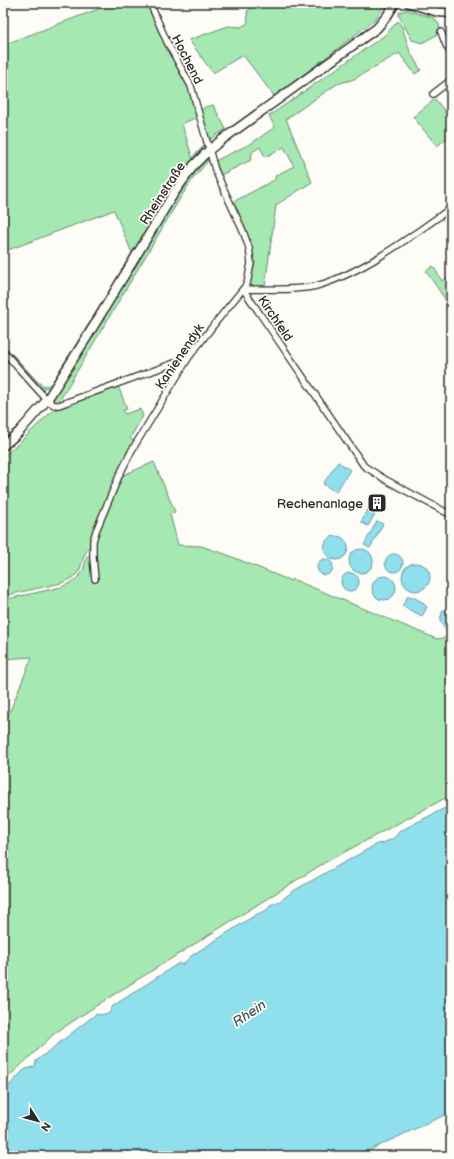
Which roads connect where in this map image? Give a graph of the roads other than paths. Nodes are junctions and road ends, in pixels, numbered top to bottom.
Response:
1 (150, 3) edge
2 (395, 3) edge
3 (409, 3) edge
4 (451, 13) edge
5 (441, 32) dead end
6 (451, 54) edge
7 (451, 80) edge
8 (432, 94) dead end
9 (209, 150) junction
10 (451, 208) edge
11 (243, 289) junction
12 (3, 351) edge
13 (188, 358) junction
14 (47, 400) junction
15 (3, 446) edge
16 (451, 515) edge
17 (95, 579) dead end

1 - 9 street, Hochend
2 - 9 main road, Rheinstraße
3 - 4 main road
5 - 6 street
7 - 8 street
9 - 11 street, Kanienendyk
9 - 14 main road, Rheinstraße
10 - 11 street, Kirchfeld
11 - 13 street, Kanienendyk
11 - 16 street, Kirchfeld
12 - 14 street
13 - 14 street
13 - 17 street, Kanienendyk
14 - 15 main road, Rheinstraße

